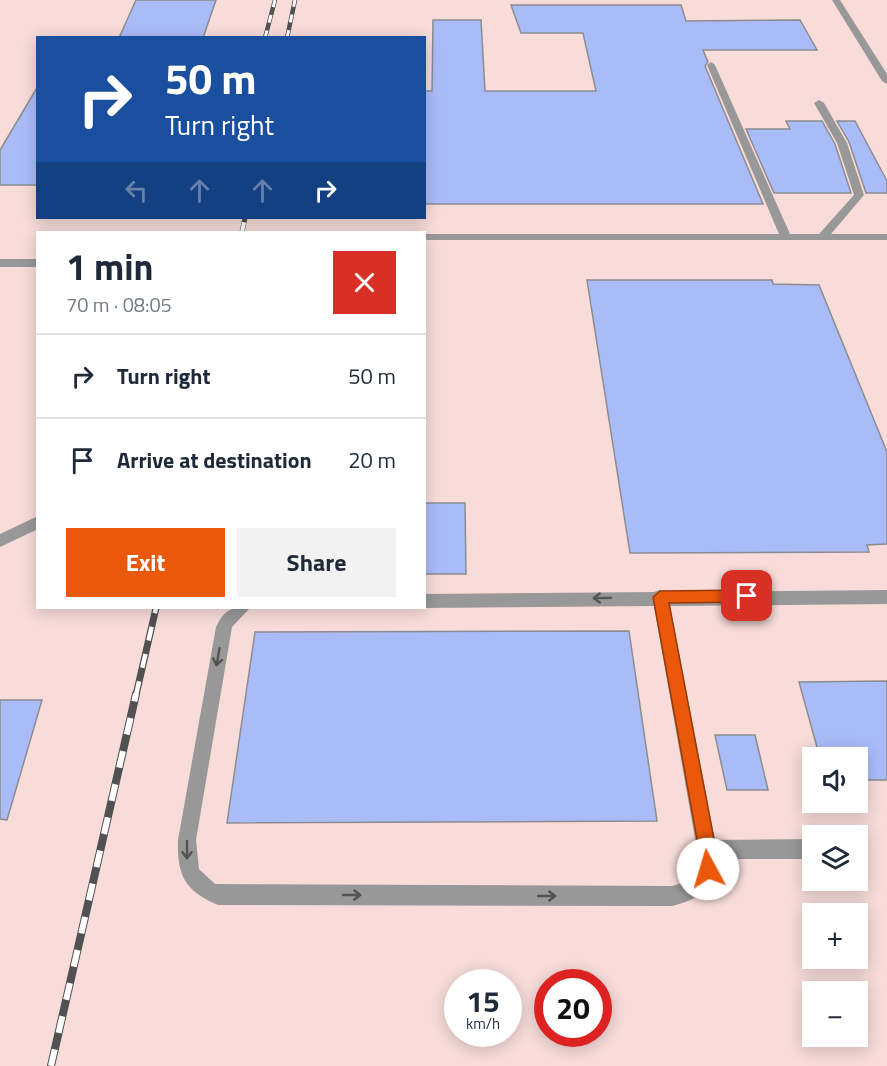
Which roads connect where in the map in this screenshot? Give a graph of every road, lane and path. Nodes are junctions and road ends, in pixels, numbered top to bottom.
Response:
1 (836, 0) edge
2 (711, 65) dead end
3 (887, 81) edge
4 (819, 103) dead end
5 (426, 237) edge
6 (786, 237) junction
7 (822, 237) junction
8 (887, 237) edge
9 (0, 263) edge
10 (36, 263) edge
11 (36, 523) edge
12 (0, 541) edge
13 (660, 597) junction
14 (887, 597) edge
15 (426, 601) edge
16 (241, 609) edge
17 (802, 849) edge
18 (707, 850) junction

1 - 3 street
2 - 6 street
4 - 7 street
5 - 6 street
6 - 7 street
7 - 8 street
9 - 10 street
11 - 12 street
13 - 14 street
13 -> 15 street
13 - 18 street
16 -> 18 street
17 - 18 street

